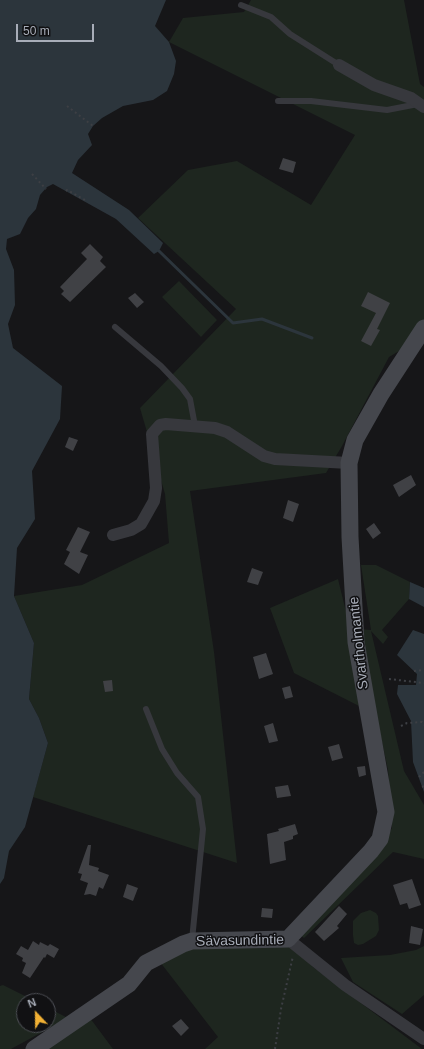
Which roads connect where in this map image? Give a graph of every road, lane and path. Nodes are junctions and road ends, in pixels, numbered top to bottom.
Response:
1 (242, 5) dead end
2 (339, 65) joint
3 (278, 101) dead end
4 (422, 105) edge
5 (67, 106) dead end
6 (93, 126) dead end
7 (32, 174) dead end
8 (46, 189) dead end
9 (66, 191) dead end
10 (85, 200) dead end
11 (115, 327) dead end
12 (424, 328) edge
13 (195, 426) junction
14 (349, 463) junction
15 (113, 535) dead end
16 (424, 670) edge
17 (414, 671) dead end
18 (388, 679) dead end
19 (424, 683) edge
20 (146, 709) dead end
21 (424, 725) edge
22 (401, 726) dead end
23 (424, 772) edge
24 (419, 777) dead end
25 (290, 940) junction
26 (192, 942) junction
27 (424, 1039) edge
28 (34, 1049) edge
29 (275, 1049) edge

1 - 2 lane
2 - 4 street
3 - 4 lane
5 - 6 path
7 - 8 path
9 - 10 path
11 - 13 lane
12 - 14 street, Svartholmantie
13 - 14 street
13 - 15 street
14 - 25 street, Svartholmantie
16 - 17 path
18 - 19 path
20 - 26 lane
21 - 22 path
23 - 24 path
25 - 26 street, Sävasundintie
25 - 27 street, Sävasundintie
25 - 29 path
26 - 28 street, Sävasundintie

